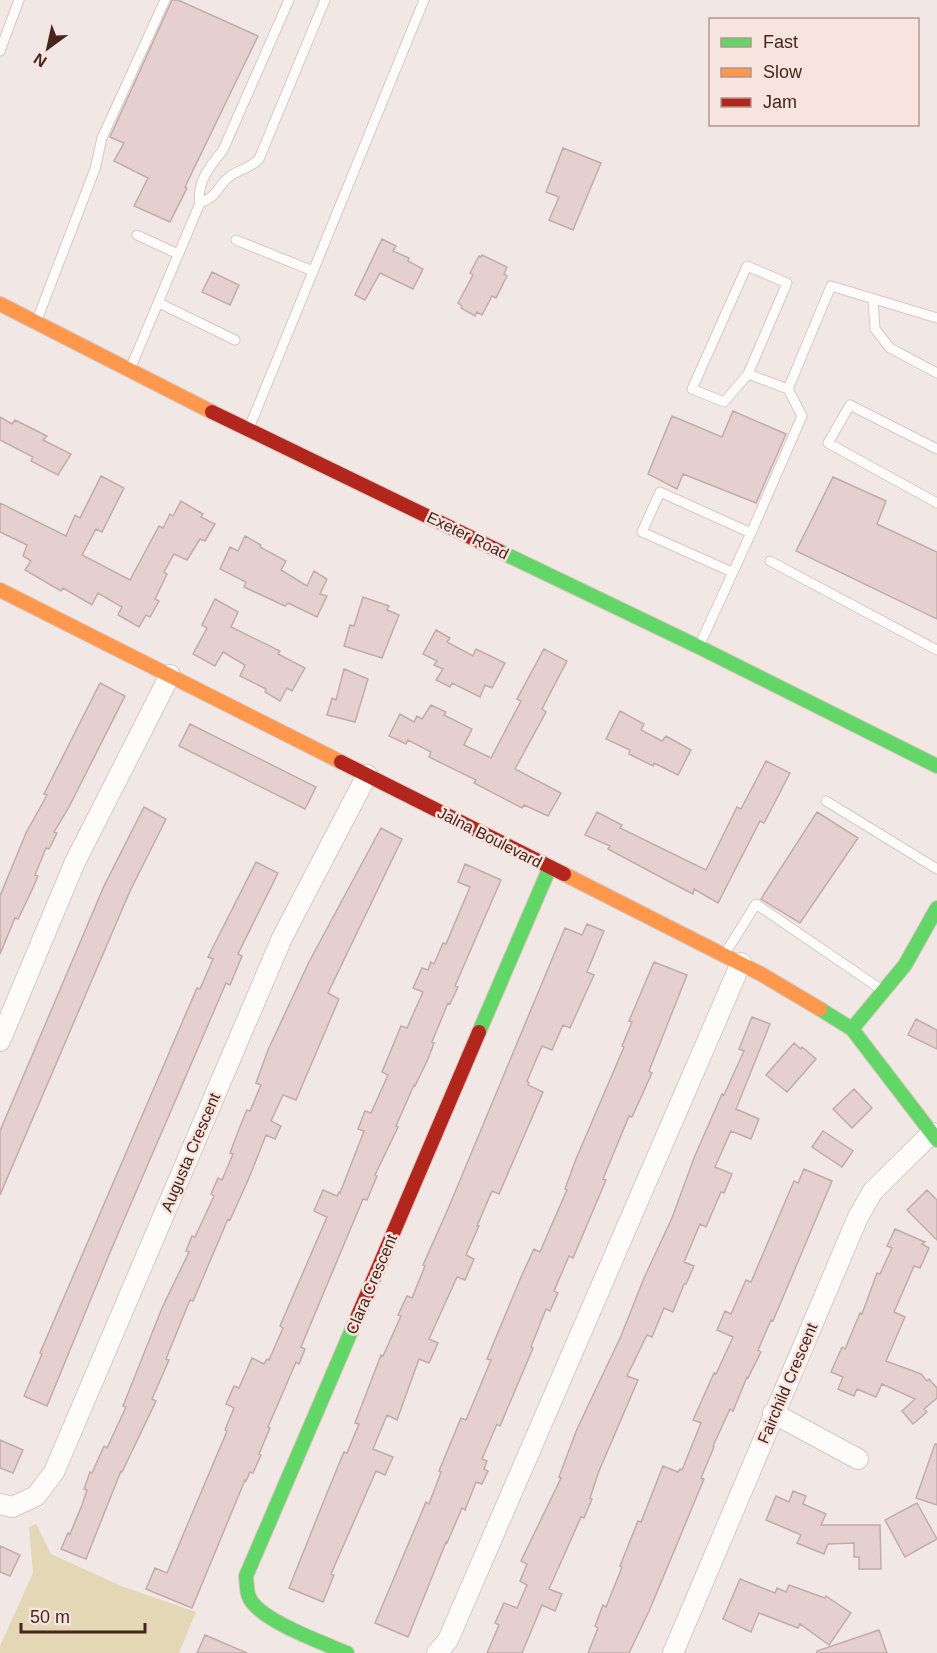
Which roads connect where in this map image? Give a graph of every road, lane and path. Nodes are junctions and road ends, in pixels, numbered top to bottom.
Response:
1 (18, 0) edge
2 (165, 0) edge
3 (289, 0) edge
4 (325, 0) edge
5 (424, 0) edge
6 (0, 51) edge
7 (200, 203) junction
8 (137, 235) dead end
9 (236, 240) dead end
10 (178, 254) junction
11 (313, 271) junction
12 (873, 299) junction
13 (159, 303) junction
14 (0, 304) edge
15 (937, 318) edge
16 (36, 322) junction
17 (235, 340) dead end
18 (130, 370) junction
19 (937, 373) edge
20 (748, 374) junction
21 (788, 389) junction
22 (248, 430) junction
23 (937, 449) edge
24 (937, 503) edge
25 (751, 533) junction
26 (770, 561) dead end
27 (732, 572) junction
28 (0, 590) edge
29 (699, 646) junction
30 (937, 650) edge
31 (170, 675) junction
32 (937, 766) edge
33 (367, 775) junction
34 (826, 801) dead end
35 (550, 867) junction
36 (937, 869) edge
37 (936, 915) edge
38 (732, 959) junction
39 (884, 991) junction
40 (852, 1029) junction
41 (0, 1041) edge
42 (935, 1134) edge
43 (773, 1413) junction
44 (858, 1459) dead end
45 (0, 1504) edge
46 (678, 1652) edge
47 (347, 1653) edge
48 (437, 1653) edge

1 - 6 lane
2 - 16 lane
3 - 7 lane
4 - 7 lane
5 - 11 lane
7 - 10 lane
8 - 10 lane
9 - 11 lane
10 - 13 lane
11 - 22 lane
12 - 15 lane
12 - 19 lane
12 - 21 lane
13 - 17 lane
13 - 18 lane
14 - 16 street, Exeter Road
16 - 18 street, Exeter Road
18 - 22 street, Exeter Road
20 - 20 lane
20 - 21 lane
21 - 25 lane
22 - 29 street, Exeter Road
23 - 24 lane
25 - 27 lane
25 - 27 lane
26 - 30 lane
27 - 29 lane
28 - 31 street, Jalna Boulevard
29 - 32 street, Exeter Road
31 - 33 street, Jalna Boulevard
31 - 41 street
33 - 35 street, Jalna Boulevard
33 - 45 street, Augusta Crescent
34 - 36 lane
35 - 38 street, Jalna Boulevard
35 - 47 street, Clara Crescent
37 - 39 street
38 - 39 lane
38 - 40 street, Jalna Boulevard
38 - 48 street
39 - 40 street
40 - 42 street, Jalna Boulevard
42 - 43 street, Fairchild Crescent
43 - 44 street
43 - 46 street, Fairchild Crescent

